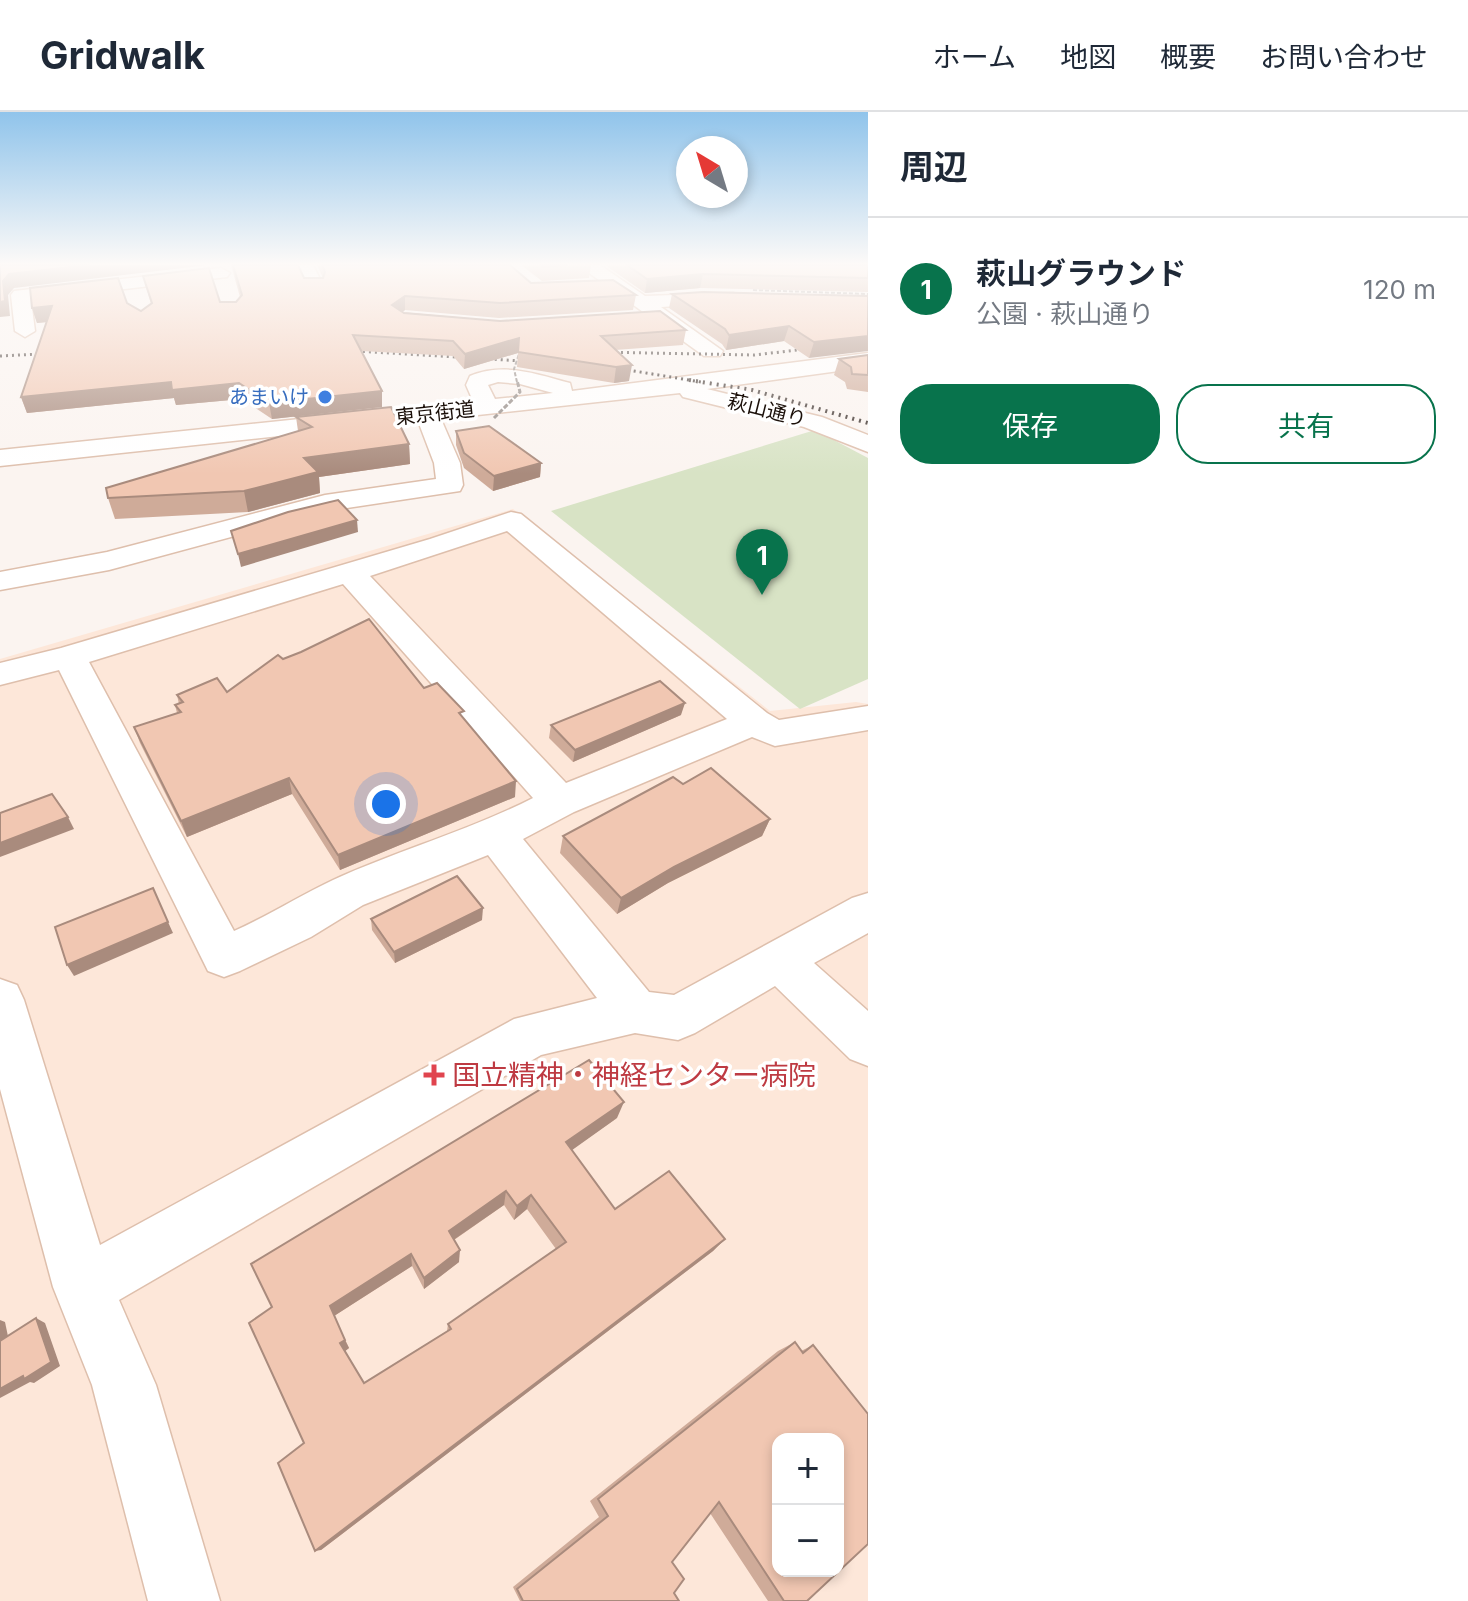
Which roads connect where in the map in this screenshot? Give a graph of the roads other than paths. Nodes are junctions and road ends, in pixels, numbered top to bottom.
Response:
1 (687, 334) edge
2 (712, 351) dead end
3 (868, 360) edge
4 (663, 388) junction
5 (427, 414) junction
6 (868, 444) edge
7 (0, 458) edge
8 (349, 572) junction
9 (0, 581) edge
10 (69, 657) junction
11 (0, 674) edge
12 (868, 718) edge
13 (754, 722) junction
14 (560, 802) junction
15 (496, 835) junction
16 (868, 911) edge
17 (779, 960) junction
18 (0, 1000) edge
19 (635, 1011) junction
20 (868, 1043) edge
21 (83, 1287) junction
22 (184, 1601) edge

1 - 2 street
3 - 4 street, 東京街道
4 - 5 street, 東京街道
4 - 6 street, 萩山通り
5 - 7 street, 東京街道
5 - 9 street
8 - 10 street
8 - 13 street
8 - 14 street
10 - 11 street
10 - 15 street
12 - 13 street
13 - 14 street
14 - 15 street
15 - 19 street
16 - 17 street
17 - 19 street
17 - 20 street
18 - 21 street
19 - 21 street
21 - 22 street

